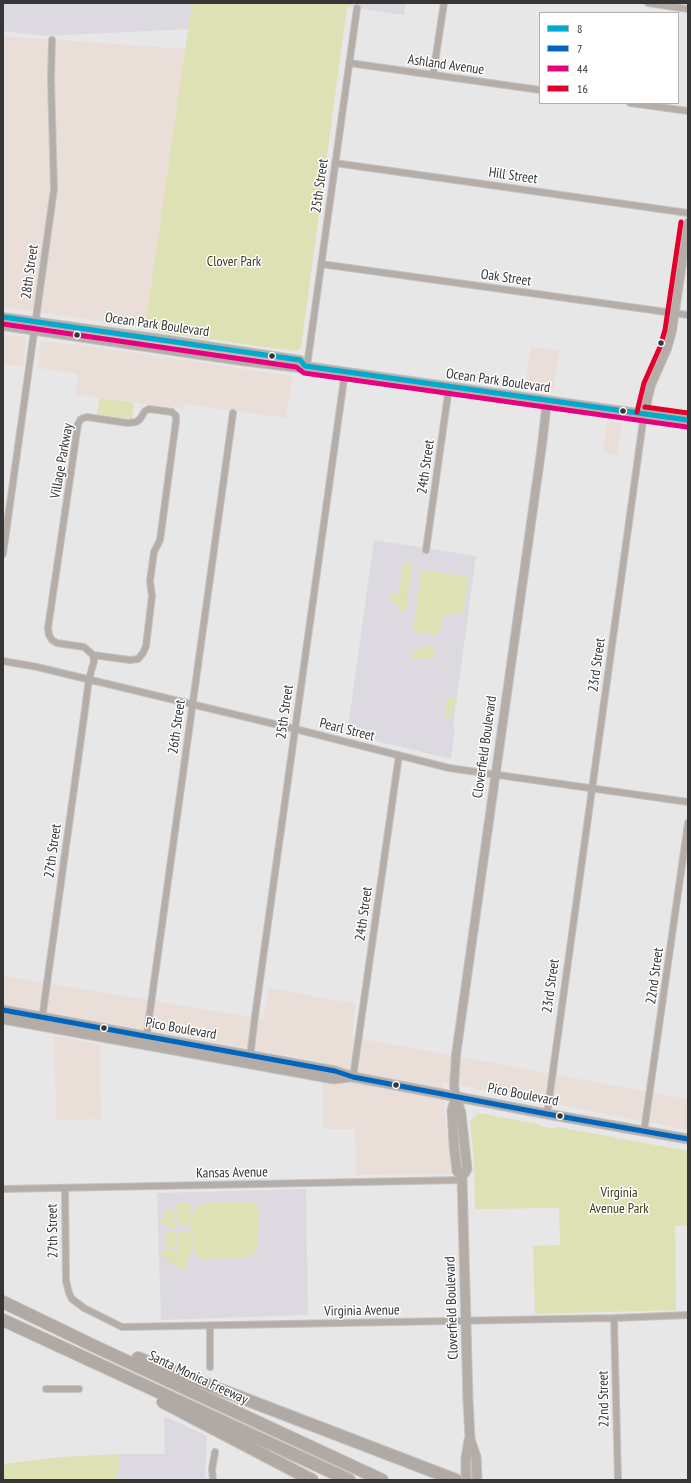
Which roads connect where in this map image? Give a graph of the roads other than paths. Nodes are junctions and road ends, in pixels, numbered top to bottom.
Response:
1 (444, 3) edge
2 (648, 3) edge
3 (357, 8) dead end
4 (688, 9) edge
5 (52, 40) dead end
6 (350, 63) junction
7 (433, 75) junction
8 (539, 90) edge
9 (637, 104) edge
10 (688, 111) edge
11 (335, 164) junction
12 (688, 213) edge
13 (688, 223) edge
14 (321, 264) junction
15 (676, 313) junction
16 (688, 315) edge
17 (3, 317) edge
18 (35, 321) junction
19 (3, 326) edge
20 (33, 331) junction
21 (306, 366) junction
22 (345, 372) junction
23 (449, 387) junction
24 (546, 401) junction
25 (234, 413) dead end
26 (644, 414) junction
27 (688, 420) edge
28 (426, 550) dead end
29 (3, 554) edge
30 (93, 655) junction
31 (3, 662) edge
32 (89, 679) junction
33 (193, 704) junction
34 (295, 729) junction
35 (399, 755) junction
36 (495, 775) junction
37 (593, 789) junction
38 (688, 802) edge
39 (688, 823) edge
40 (3, 1010) edge
41 (3, 1019) edge
42 (42, 1021) junction
43 (146, 1041) junction
44 (253, 1060) junction
45 (353, 1077) junction
46 (456, 1096) junction
47 (547, 1114) junction
48 (644, 1131) junction
49 (688, 1139) edge
50 (462, 1178) junction
51 (65, 1188) junction
52 (3, 1189) edge
53 (66, 1273) joint
54 (3, 1302) edge
55 (688, 1315) edge
56 (614, 1318) junction
57 (3, 1320) edge
58 (466, 1321) junction
59 (210, 1326) junction
60 (69, 1333) junction
61 (91, 1361) junction
62 (210, 1367) dead end
63 (46, 1389) dead end
64 (79, 1389) dead end
65 (470, 1439) junction
66 (215, 1452) dead end
67 (212, 1480) edge
68 (312, 1480) edge
69 (349, 1480) edge
70 (382, 1480) edge
71 (456, 1480) edge
72 (466, 1480) edge
73 (477, 1480) edge
74 (618, 1480) edge

1 - 7 street
2 - 4 street
3 - 6 street, 25th Street
5 - 18 street, 28th Street
6 - 7 street, Ashland Avenue
6 - 11 street, 25th Street
7 - 8 street, Ashland Avenue
9 - 10 street
11 - 12 street, Hill Street
11 - 14 street, 25th Street
13 - 15 street, 23rd Street
14 - 15 street, Oak Street
14 - 21 street, 25th Street
15 - 16 street, Oak Street
15 - 26 street, 23rd Street
17 - 18 street, Ocean Park Boulevard
18 - 20 street, 28th Street
18 - 21 street, Ocean Park Boulevard
19 - 20 street, Ocean Park Boulevard
20 - 21 street, Ocean Park Boulevard
20 - 29 street, 28th Street
21 - 22 street, Ocean Park Boulevard
22 - 23 street, Ocean Park Boulevard
22 - 34 street, 25th Street
23 - 24 street, Ocean Park Boulevard
23 - 28 street, 24th Street
24 - 26 street, Ocean Park Boulevard
24 - 36 street, Cloverfield Boulevard
25 - 33 street, 26th Street
26 - 27 street, Ocean Park Boulevard
26 - 37 street, 23rd Street
30 - 30 street, Village Parkway
30 - 32 street, 27th Street
31 - 32 street, Pearl Street
32 - 33 street, Pearl Street
32 - 42 street, 27th Street
33 - 34 street, Pearl Street
33 - 43 street, 26th Street
34 - 35 street, Pearl Street
34 - 44 street, 25th Street
35 - 36 street, Pearl Street
35 - 45 street, 24th Street
36 - 37 street, Pearl Street
36 - 46 street, Cloverfield Boulevard
37 - 38 street, Pearl Street
37 - 47 street, 23rd Street
39 - 48 street, 22nd Street
40 - 42 main road, Pico Boulevard
41 - 42 main road, Pico Boulevard
42 - 43 main road, Pico Boulevard
43 - 44 main road, Pico Boulevard
44 - 45 main road, Pico Boulevard
45 - 46 main road, Pico Boulevard
46 - 47 main road, Pico Boulevard
46 - 50 main road, Cloverfield Boulevard
47 - 48 main road, Pico Boulevard
48 - 49 main road, Pico Boulevard
50 - 51 street, Kansas Avenue
50 - 58 main road, Cloverfield Boulevard
51 - 52 street, Kansas Avenue
51 - 53 street, 27th Street
53 - 59 street, Virginia Avenue
54 - 60 highway, Santa Monica Freeway
55 - 56 street, Virginia Avenue
56 - 58 street, Virginia Avenue
56 - 74 street, 22nd Street
57 - 61 highway, Santa Monica Freeway
58 - 59 street, Virginia Avenue
58 - 65 main road, Cloverfield Boulevard
59 - 62 street
60 - 70 highway, Santa Monica Freeway
60 - 71 highway
61 - 68 highway
61 - 69 highway, Santa Monica Freeway
63 - 64 street
65 - 72 main road, Cloverfield Boulevard
65 - 73 main road, Cloverfield Boulevard
66 - 67 street

